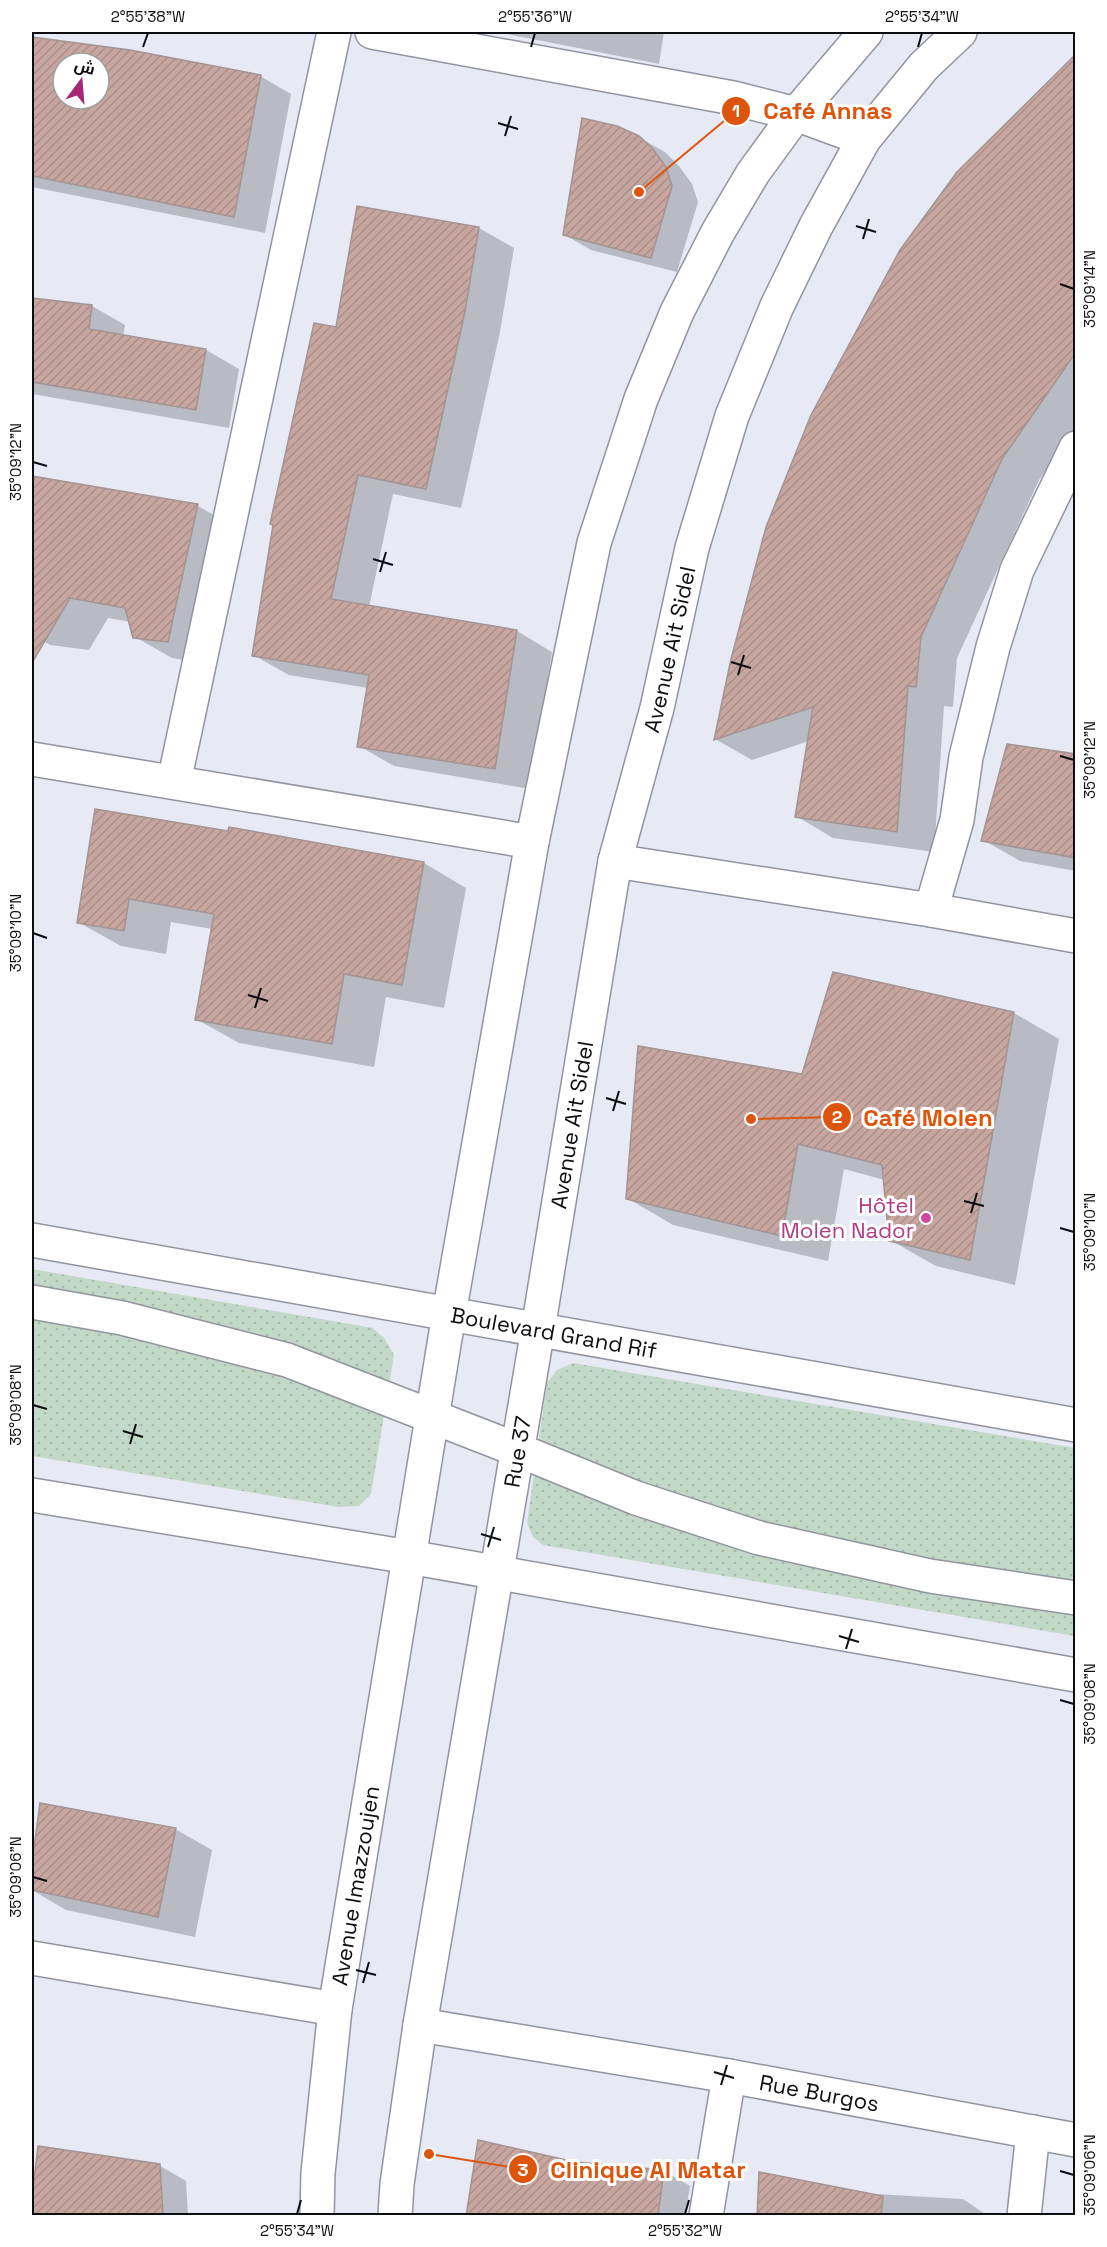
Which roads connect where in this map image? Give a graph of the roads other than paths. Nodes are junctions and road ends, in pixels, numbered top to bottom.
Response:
1 (333, 32) edge
2 (372, 32) edge
3 (866, 32) edge
4 (960, 32) edge
5 (796, 114) junction
6 (864, 139) junction
7 (1076, 448) edge
8 (32, 759) edge
9 (174, 782) junction
10 (532, 842) junction
11 (615, 861) junction
12 (931, 910) junction
13 (1076, 936) edge
14 (32, 1240) edge
15 (32, 1302) edge
16 (449, 1314) junction
17 (538, 1329) junction
18 (432, 1417) junction
19 (1076, 1425) edge
20 (519, 1449) junction
21 (32, 1495) edge
22 (409, 1557) junction
23 (498, 1574) junction
24 (1076, 1598) edge
25 (1076, 1675) edge
26 (32, 1958) edge
27 (335, 2009) junction
28 (420, 2025) junction
29 (729, 2076) junction
30 (1033, 2132) junction
31 (1076, 2140) edge
32 (317, 2216) edge
33 (395, 2216) edge
34 (706, 2216) edge
35 (1024, 2216) edge

1 - 9 street
2 - 5 street
3 - 5 street
4 - 6 street, Avenue Ait Sidel
5 - 6 street
5 - 10 street
6 - 11 street, Avenue Ait Sidel
7 - 12 street
8 - 9 street
9 - 10 street
10 - 16 street
11 - 12 street
11 - 17 street, Avenue Ait Sidel
12 - 13 street
14 - 16 street, Boulevard Grand Rif
15 - 18 street
16 - 17 street, Boulevard Grand Rif
16 - 18 street
17 - 19 street, Boulevard Grand Rif
17 - 20 street, Rue 37
18 - 20 street
18 - 22 street
20 - 23 street, Rue 37
20 - 24 street
21 - 22 street
22 - 23 street
22 - 27 street, Avenue Imazzoujen
23 - 25 street
23 - 28 street
26 - 27 street
27 - 32 street, Avenue Imazzoujen
28 - 29 street, Rue Burgos
28 - 33 street
29 - 30 street, Rue Burgos
29 - 34 street
30 - 31 street, Rue Burgos
30 - 35 street

